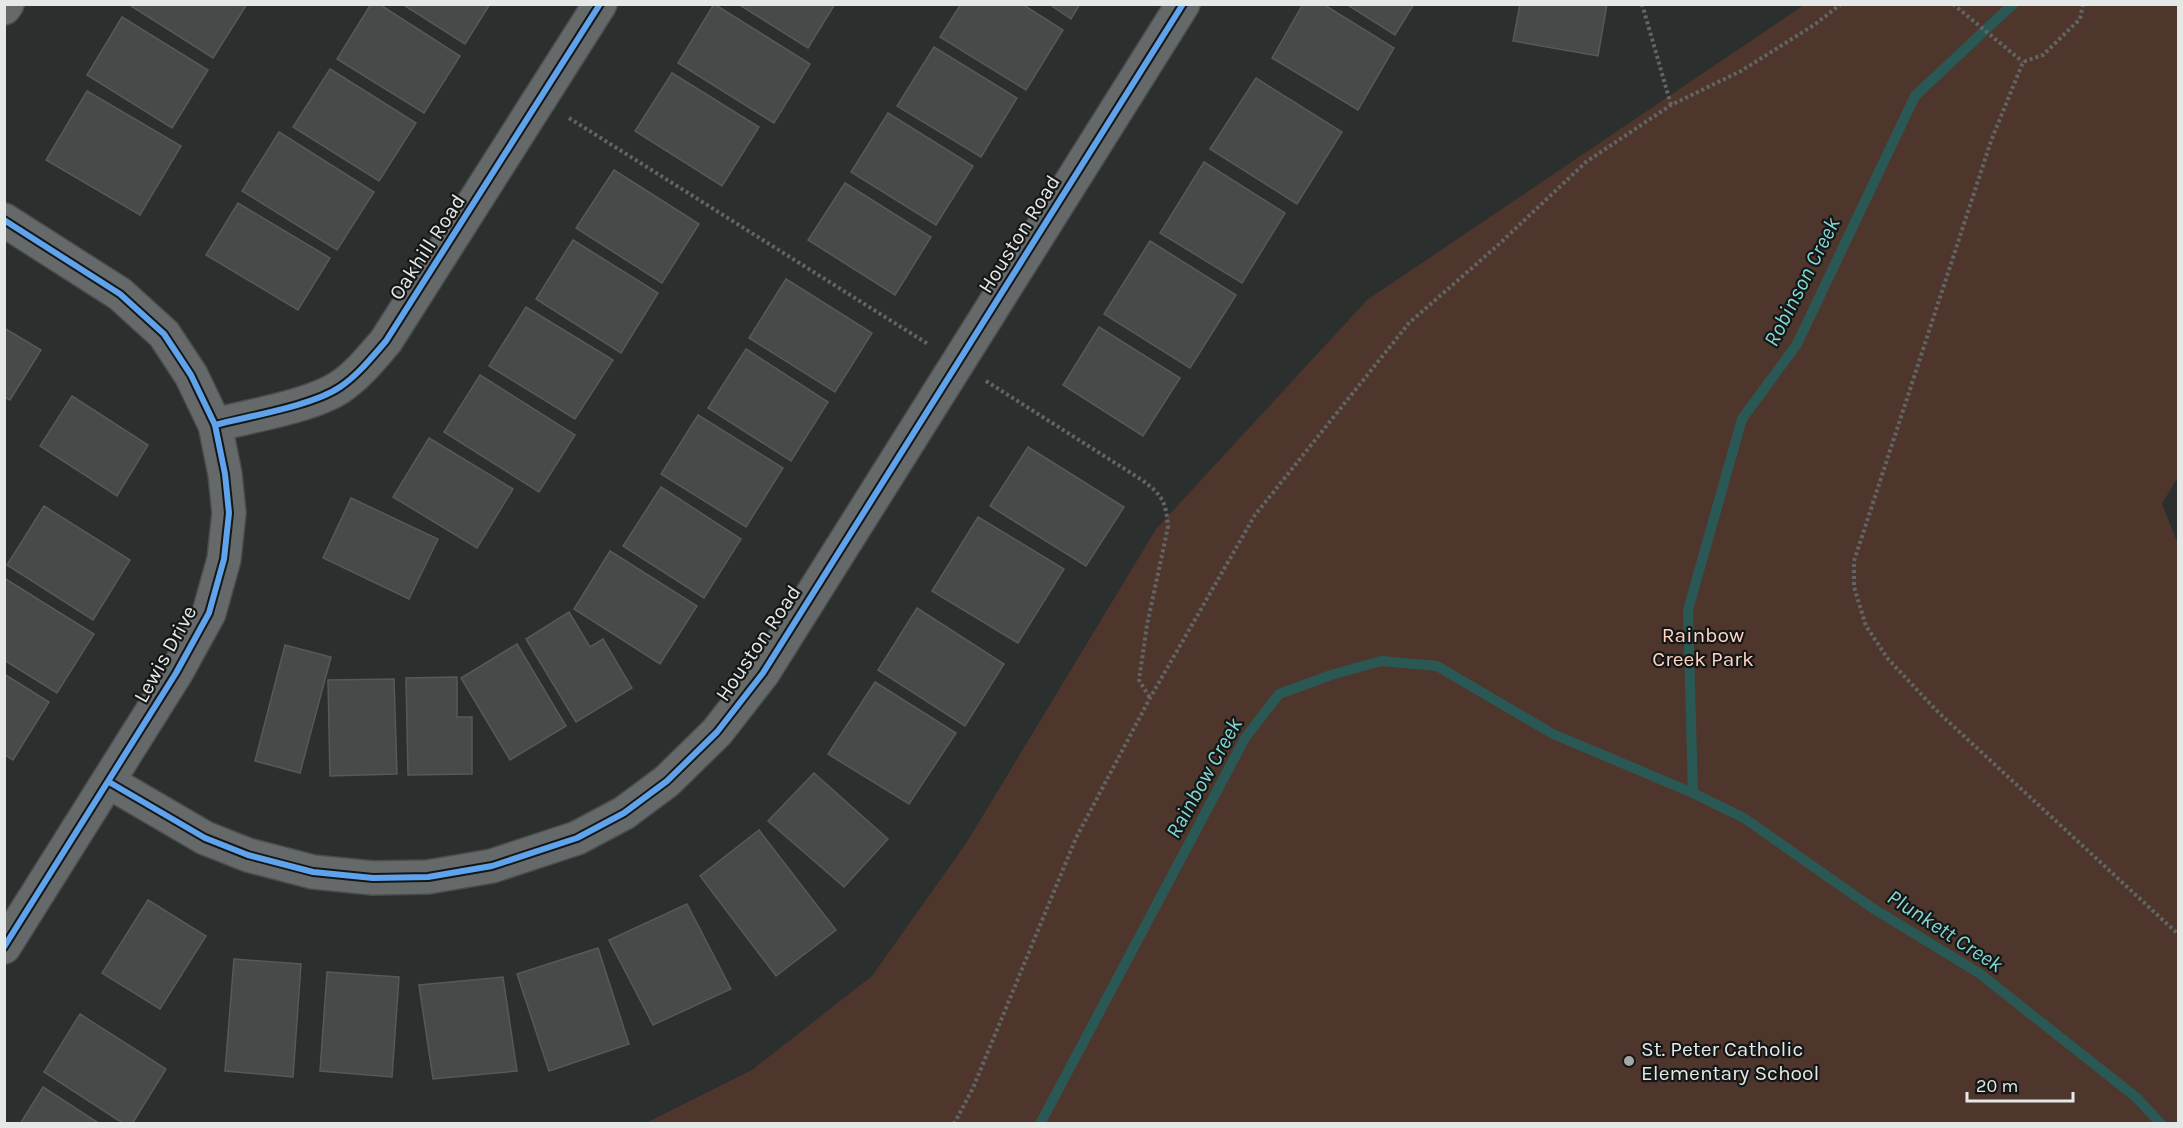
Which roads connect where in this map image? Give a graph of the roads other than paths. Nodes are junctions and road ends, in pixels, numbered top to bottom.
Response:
1 (600, 4) edge
2 (1183, 4) edge
3 (4, 220) edge
4 (215, 425) junction
5 (109, 782) junction
6 (4, 947) edge

1 - 4 street, Oakhill Road
2 - 5 street, Houston Road
3 - 4 street, Lewis Drive
4 - 5 street, Lewis Drive
5 - 6 street, Lewis Drive

